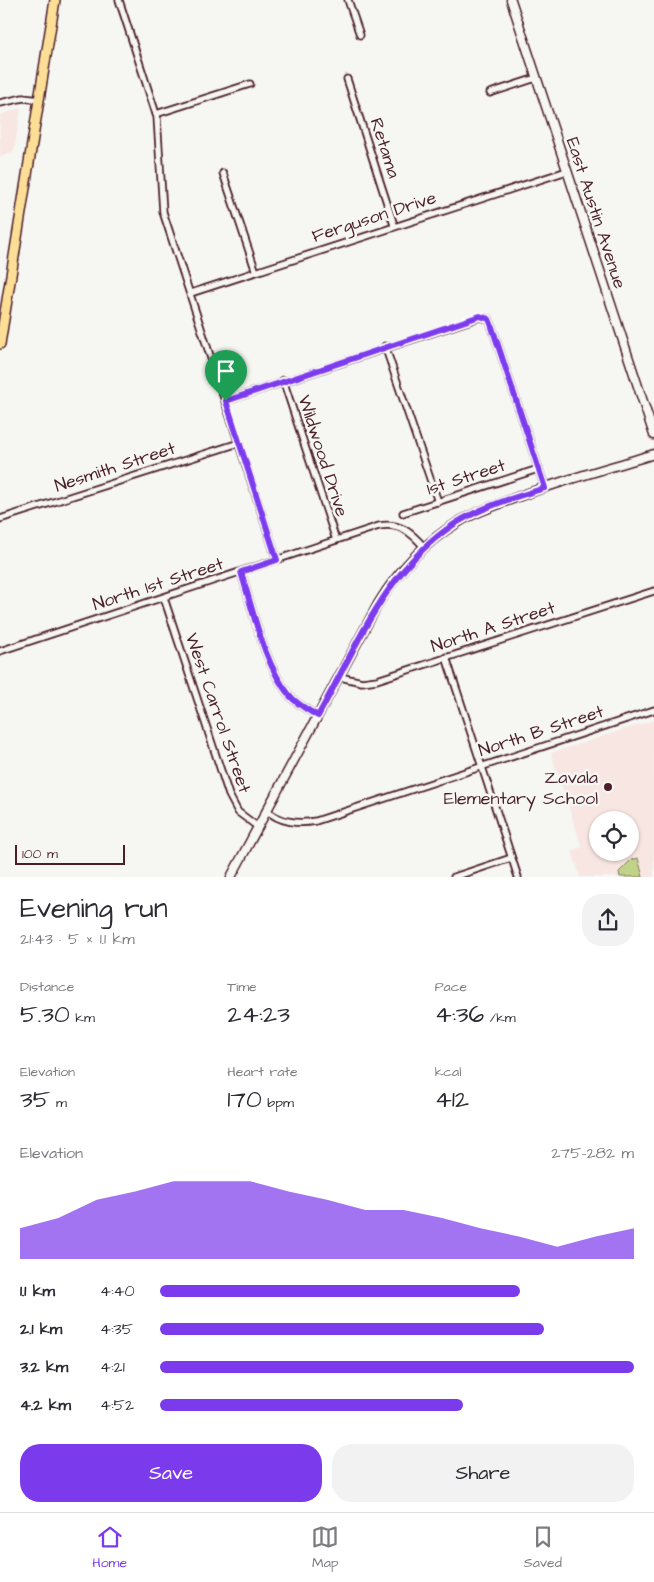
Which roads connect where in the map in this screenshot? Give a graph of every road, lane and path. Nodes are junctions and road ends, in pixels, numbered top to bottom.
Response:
1 (55, 0) edge
2 (119, 0) edge
3 (348, 0) edge
4 (510, 0) edge
5 (360, 35) dead end
6 (536, 78) junction
7 (347, 79) dead end
8 (250, 84) dead end
9 (490, 92) dead end
10 (40, 100) junction
11 (0, 103) edge
12 (156, 114) junction
13 (567, 171) junction
14 (223, 173) dead end
15 (394, 226) junction
16 (256, 272) junction
17 (191, 293) junction
18 (0, 344) edge
19 (385, 346) junction
20 (283, 380) junction
21 (226, 401) junction
22 (654, 435) edge
23 (239, 443) junction
24 (654, 454) edge
25 (538, 469) junction
26 (545, 488) junction
27 (438, 502) junction
28 (403, 513) dead end
29 (0, 519) edge
30 (336, 540) junction
31 (424, 547) junction
32 (277, 560) junction
33 (241, 572) junction
34 (654, 591) edge
35 (164, 598) junction
36 (0, 651) edge
37 (446, 657) junction
38 (340, 677) junction
39 (654, 710) edge
40 (318, 716) junction
41 (482, 766) junction
42 (267, 810) junction
43 (258, 827) junction
44 (511, 858) junction
45 (231, 877) edge
46 (454, 877) edge
47 (518, 877) edge

1 - 10 main road
2 - 12 street
3 - 5 street
4 - 6 street, East Austin Avenue
6 - 9 street
6 - 13 street, East Austin Avenue
7 - 15 street, Retama
8 - 12 street
10 - 11 street
10 - 18 main road
12 - 17 street
13 - 15 street, Ferguson Drive
13 - 22 street, East Austin Avenue
14 - 16 street
15 - 16 street, Ferguson Drive
16 - 17 street, Ferguson Drive
17 - 21 street
19 - 20 street
19 - 25 street
19 - 27 street
20 - 21 street
20 - 30 street, Wildwood Drive
21 - 23 street
23 - 29 street, Nesmith Street
23 - 32 street
24 - 26 street
25 - 26 street
25 - 27 street, 1st Street
26 - 31 street
27 - 28 street, 1st Street
30 - 31 street, North 1st Street
30 - 32 street, North 1st Street
31 - 38 street
32 - 33 street, North 1st Street
33 - 35 street, North 1st Street
33 - 40 street
34 - 37 street, North A Street
35 - 36 street, North 1st Street
35 - 43 street, West Carrol Street
37 - 38 street, North A Street
37 - 41 street
38 - 40 street
39 - 41 street, North B Street
40 - 42 street
41 - 42 street, North B Street
41 - 44 street
42 - 43 street
43 - 45 street
44 - 46 street
44 - 47 street

